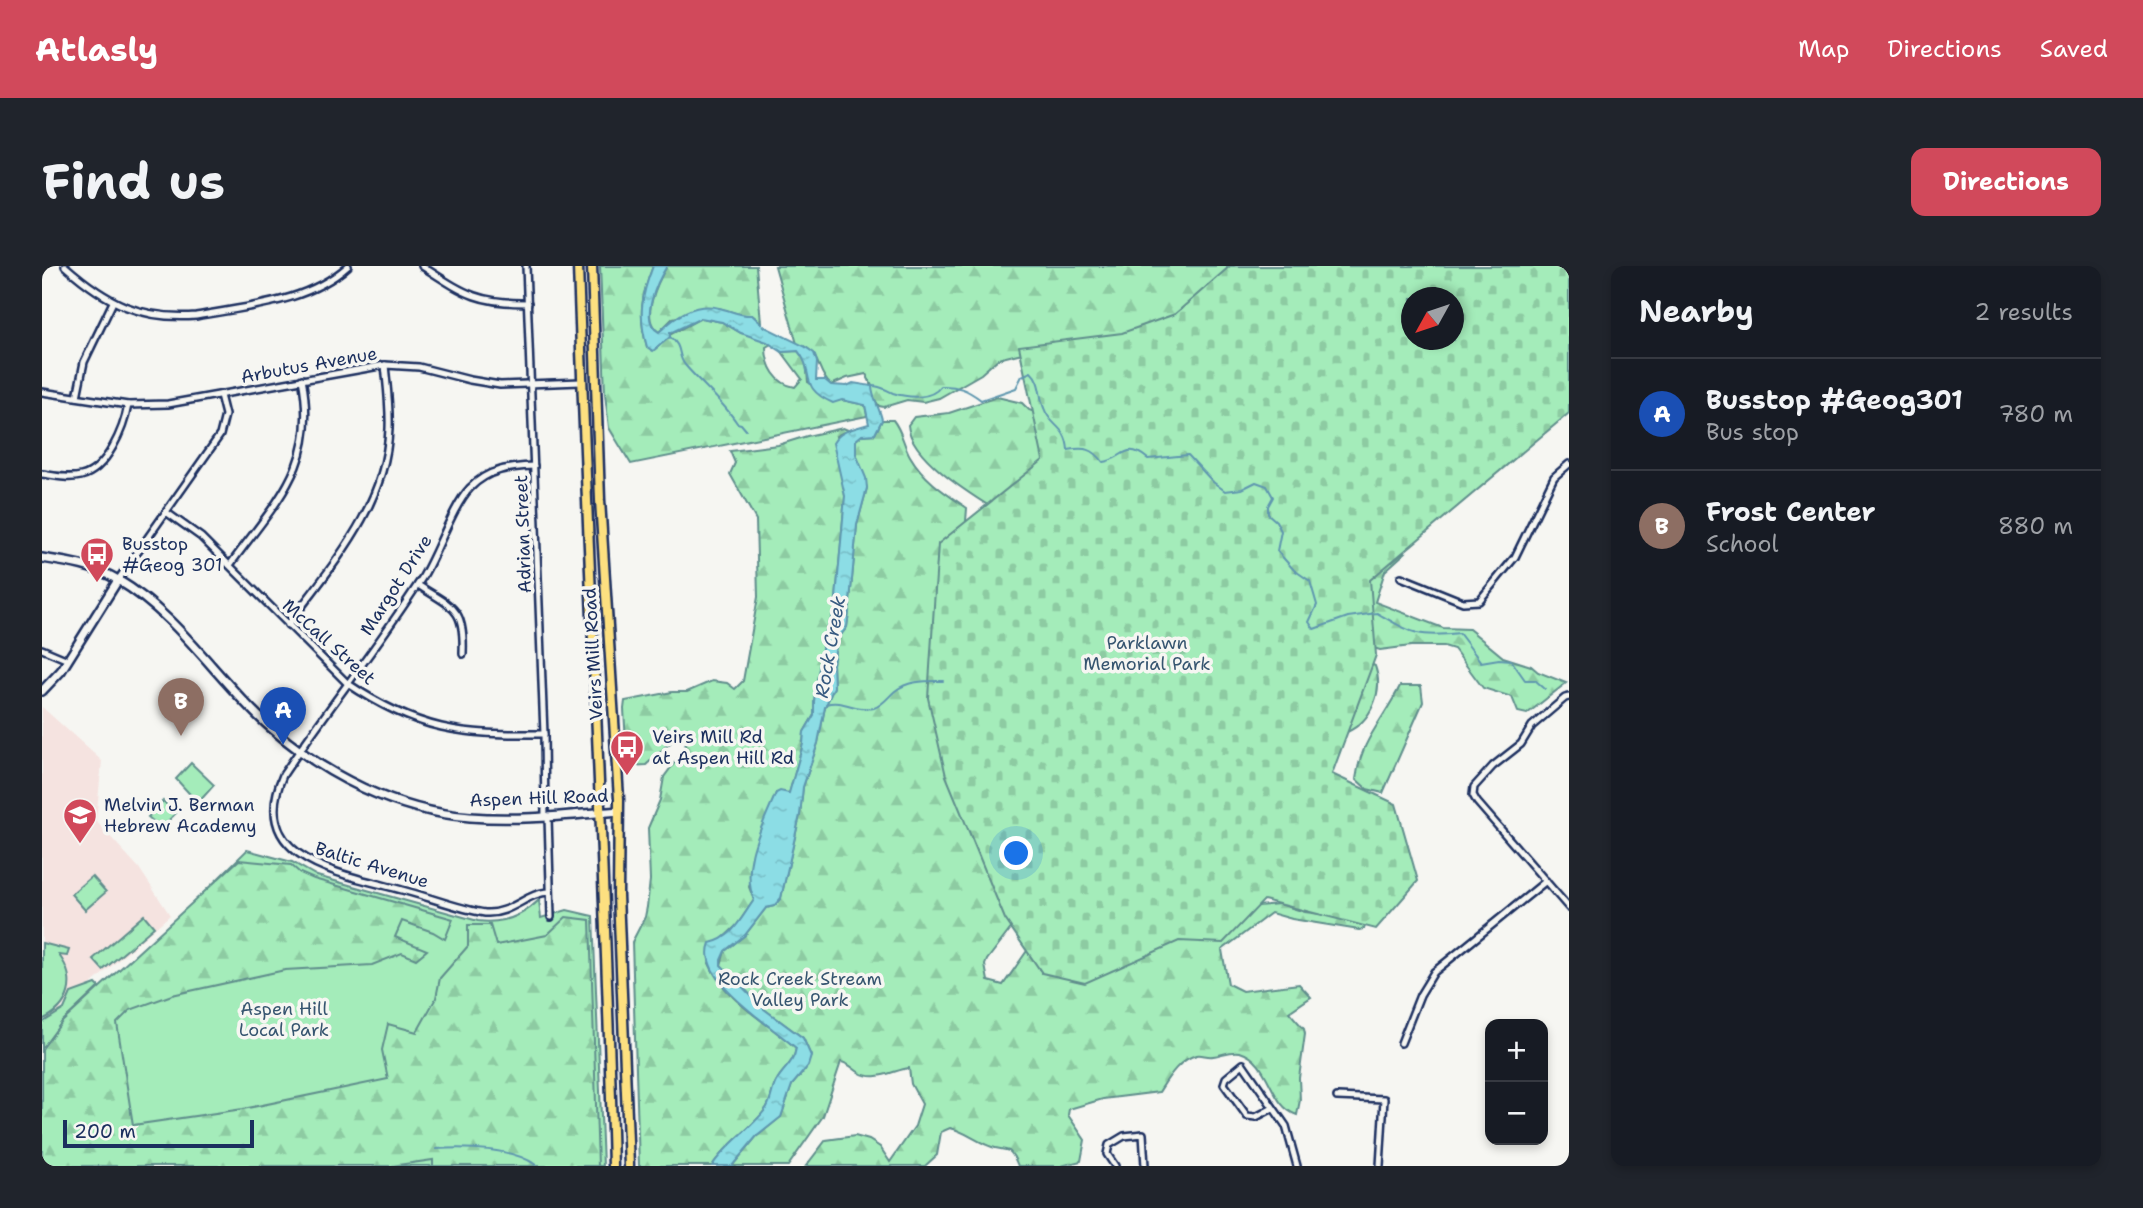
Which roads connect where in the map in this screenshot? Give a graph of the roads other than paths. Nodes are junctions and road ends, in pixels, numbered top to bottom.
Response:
1 (65, 266) edge
2 (348, 266) edge
3 (422, 266) edge
4 (526, 266) edge
5 (578, 266) edge
6 (592, 266) edge
7 (113, 302) junction
8 (528, 303) junction
9 (580, 345) junction
10 (593, 345) junction
11 (385, 365) junction
12 (302, 379) junction
13 (581, 382) junction
14 (531, 384) junction
15 (42, 392) edge
16 (220, 395) junction
17 (77, 397) junction
18 (128, 405) junction
19 (1569, 464) edge
20 (534, 466) junction
21 (42, 474) edge
22 (166, 512) junction
23 (42, 558) edge
24 (230, 565) junction
25 (1401, 577) dead end
26 (118, 580) junction
27 (418, 585) junction
28 (288, 625) junction
29 (42, 649) edge
30 (463, 654) dead end
31 (68, 660) junction
32 (348, 683) junction
33 (42, 691) edge
34 (1569, 697) edge
35 (544, 734) junction
36 (300, 750) junction
37 (619, 811) junction
38 (599, 813) junction
39 (547, 817) junction
40 (1546, 881) junction
41 (550, 892) junction
42 (1569, 908) edge
43 (551, 917) dead end
44 (1401, 1043) dead end
45 (1337, 1097) dead end
46 (1273, 1108) junction
47 (612, 1166) edge
48 (629, 1166) edge
49 (1115, 1166) edge
50 (1145, 1166) edge
51 (1297, 1166) edge
52 (1381, 1166) edge

1 - 7 street
2 - 7 street
3 - 8 street
4 - 8 street, Adrian Street
5 - 9 main road, Veirs Mill Road
6 - 10 main road, Veirs Mill Road
7 - 17 street
8 - 14 street, Adrian Street
9 - 10 main road
9 - 13 main road, Veirs Mill Road
10 - 37 main road, Veirs Mill Road
11 - 12 street, Arbutus Avenue
11 - 14 street, Arbutus Avenue
11 - 28 street
12 - 16 street, Arbutus Avenue
12 - 24 street
13 - 14 street, Arbutus Avenue
13 - 38 main road, Veirs Mill Road
14 - 20 street, Adrian Street
15 - 17 street, Arbutus Avenue
16 - 18 street, Arbutus Avenue
16 - 22 street
17 - 18 street, Arbutus Avenue
18 - 21 street
19 - 25 street
20 - 27 street, Margot Drive
20 - 35 street, Adrian Street
22 - 24 street, McCall Street
22 - 26 street
23 - 26 street, Aspen Hill Road
24 - 28 street, McCall Street
26 - 31 street
26 - 36 street, Aspen Hill Road
27 - 30 street
27 - 32 street, Margot Drive
28 - 32 street, McCall Street
29 - 31 street
31 - 33 street
32 - 35 street, McCall Street
32 - 36 street, Margot Drive
34 - 40 street
35 - 39 street, Adrian Street
36 - 39 street, Aspen Hill Road
36 - 41 street, Baltic Avenue
37 - 38 street, Aspen Hill Road
37 - 48 main road, Veirs Mill Road
38 - 39 street, Aspen Hill Road
38 - 47 main road, Veirs Mill Road
39 - 41 street, Adrian Street
40 - 42 street
40 - 44 street
41 - 43 street, Adrian Street
45 - 52 street
46 - 46 street
46 - 51 street
49 - 50 street

